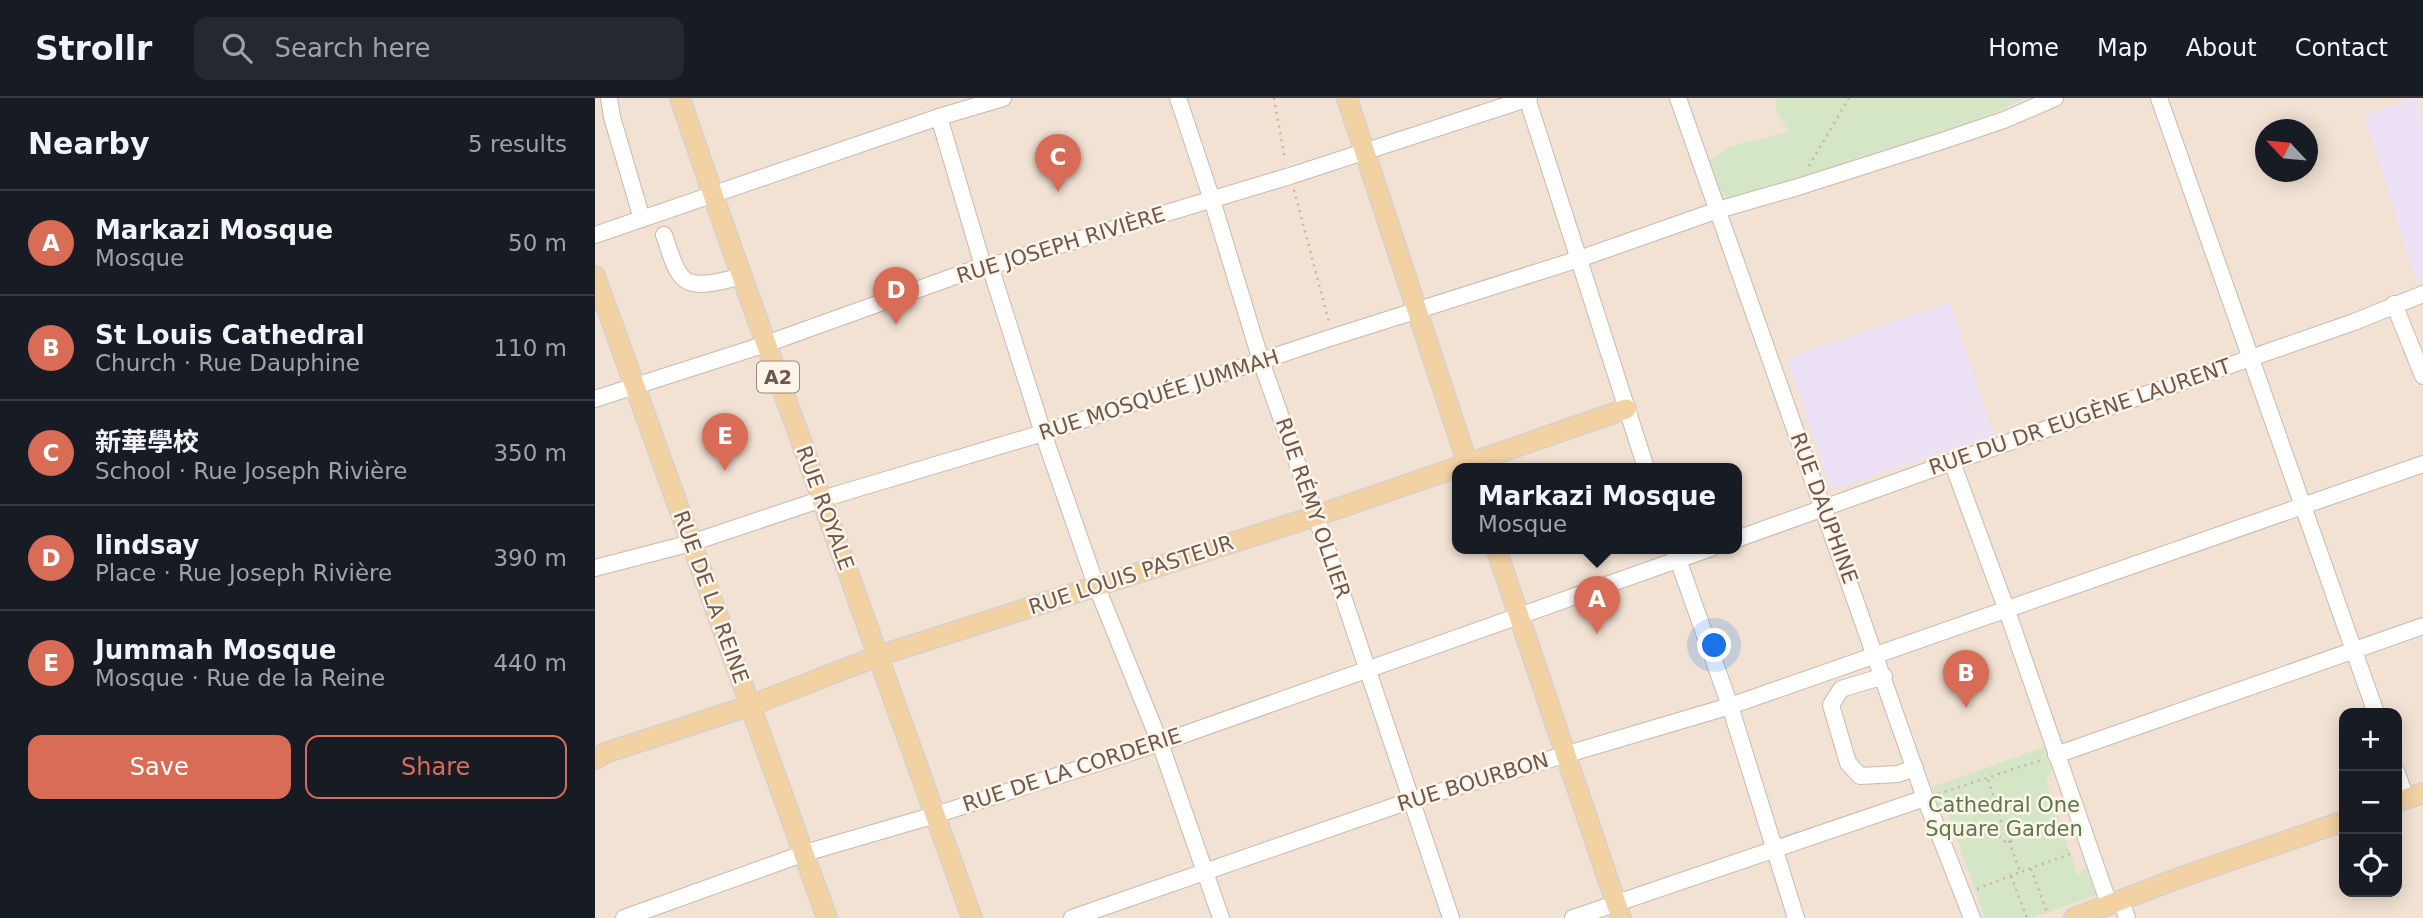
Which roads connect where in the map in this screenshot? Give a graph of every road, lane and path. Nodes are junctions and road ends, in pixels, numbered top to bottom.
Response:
1 (609, 98) edge
2 (680, 98) edge
3 (1003, 98) edge
4 (1178, 98) edge
5 (1274, 98) edge
6 (1347, 98) edge
7 (1528, 98) edge
8 (1678, 98) edge
9 (1849, 98) edge
10 (2055, 98) edge
11 (2159, 98) edge
12 (939, 117) junction
13 (1365, 151) junction
14 (1290, 176) junction
15 (1798, 187) junction
16 (713, 196) junction
17 (1212, 200) junction
18 (1718, 209) junction
19 (642, 219) junction
20 (595, 235) edge
21 (664, 235) dead end
22 (1579, 259) junction
23 (987, 266) junction
24 (595, 276) edge
25 (742, 276) junction
26 (2423, 294) edge
27 (2394, 304) junction
28 (1418, 309) junction
29 (1333, 337) junction
30 (766, 344) junction
31 (2250, 359) junction
32 (1261, 361) junction
33 (2423, 376) edge
34 (635, 386) junction
35 (595, 399) edge
36 (1626, 409) junction
37 (1043, 433) junction
38 (1952, 462) junction
39 (1467, 463) edge
40 (1476, 463) edge
41 (1644, 463) edge
42 (2423, 464) edge
43 (1452, 471) edge
44 (822, 499) junction
45 (2304, 506) junction
46 (1824, 508) junction
47 (1317, 516) junction
48 (1742, 537) edge
49 (691, 543) junction
50 (1498, 554) edge
51 (1676, 554) edge
52 (595, 568) edge
53 (1097, 585) junction
54 (2006, 608) junction
55 (1518, 615) junction
56 (2423, 626) edge
57 (2354, 650) junction
58 (1876, 655) junction
59 (878, 656) junction
60 (1368, 668) junction
61 (1884, 676) junction
62 (750, 706) junction
63 (1730, 706) junction
64 (2374, 708) edge
65 (1160, 743) junction
66 (1566, 754) junction
67 (598, 755) edge
68 (2056, 755) junction
69 (1915, 768) junction
70 (1988, 780) junction
71 (1925, 798) junction
72 (1412, 800) junction
73 (935, 815) junction
74 (2339, 823) edge
75 (2003, 827) junction
76 (2009, 841) junction
77 (1775, 851) junction
78 (805, 853) junction
79 (2070, 854) dead end
80 (2031, 869) junction
81 (1205, 872) junction
82 (2020, 873) junction
83 (2011, 876) junction
84 (1975, 889) dead end
85 (2119, 907) edge
86 (1618, 911) edge
87 (2047, 912) dead end
88 (624, 918) edge
89 (827, 918) edge
90 (972, 918) edge
91 (1072, 918) edge
92 (1221, 918) edge
93 (1451, 918) edge
94 (1573, 918) edge
95 (1796, 918) edge
96 (1972, 918) edge
97 (2027, 918) edge
98 (2074, 918) edge

1 - 19 street
2 - 16 main road, RUE ROYALE / A2
3 - 12 street
4 - 17 street, RUE RÉMY OLLIER
5 - 14 path
6 - 13 main road
7 - 13 street, RUE JOSEPH RIVIÈRE
7 - 22 street
8 - 18 street, RUE DAUPHINE
9 - 15 path
10 - 15 street, RUE MOSQUÉE JUMMAH
11 - 31 street
12 - 16 street
12 - 23 street
13 - 14 street, RUE JOSEPH RIVIÈRE
13 - 28 main road
14 - 17 street, RUE JOSEPH RIVIÈRE
14 - 29 path
15 - 18 street, RUE MOSQUÉE JUMMAH
16 - 19 street
16 - 25 main road, RUE ROYALE / A2
17 - 23 street, RUE JOSEPH RIVIÈRE
17 - 32 street, RUE RÉMY OLLIER
18 - 22 street, RUE MOSQUÉE JUMMAH
18 - 46 street, RUE DAUPHINE
19 - 20 street
21 - 25 street
22 - 28 street, RUE MOSQUÉE JUMMAH
22 - 36 street
23 - 30 street, RUE JOSEPH RIVIÈRE
23 - 37 street
24 - 34 main road, RUE DE LA REINE
25 - 30 main road, RUE ROYALE / A2
26 - 27 street, RUE DU DR EUGÈNE LAURENT
27 - 31 street, RUE DU DR EUGÈNE LAURENT
27 - 33 street
28 - 29 street, RUE MOSQUÉE JUMMAH
28 - 39 main road
29 - 32 street, RUE MOSQUÉE JUMMAH
30 - 34 street, RUE JOSEPH RIVIÈRE
30 - 44 main road, RUE ROYALE / A2
31 - 38 street, RUE DU DR EUGÈNE LAURENT
31 - 45 street
32 - 37 street, RUE MOSQUÉE JUMMAH
32 - 47 street, RUE RÉMY OLLIER
34 - 35 street, RUE JOSEPH RIVIÈRE
34 - 49 main road, RUE DE LA REINE
36 - 40 main road, RUE LOUIS PASTEUR
36 - 41 street
37 - 44 street, RUE MOSQUÉE JUMMAH
37 - 53 street
38 - 46 street, RUE DU DR EUGÈNE LAURENT
38 - 54 street
42 - 45 street, RUE BOURBON
43 - 47 main road, RUE LOUIS PASTEUR
44 - 49 street, RUE MOSQUÉE JUMMAH
44 - 59 main road, RUE ROYALE / A2
45 - 54 street, RUE BOURBON
45 - 57 street
46 - 48 street, RUE DU DR EUGÈNE LAURENT
46 - 58 street, RUE DAUPHINE
47 - 53 main road, RUE LOUIS PASTEUR
47 - 60 street, RUE RÉMY OLLIER
49 - 52 street, RUE MOSQUÉE JUMMAH
49 - 62 main road, RUE DE LA REINE
50 - 55 main road
51 - 55 street
51 - 63 street
53 - 59 main road, RUE LOUIS PASTEUR
53 - 65 street
54 - 58 street, RUE BOURBON
54 - 68 street
55 - 60 street, RUE DE LA CORDERIE
55 - 66 main road
56 - 57 street
57 - 64 street
57 - 68 street
58 - 61 street, RUE DAUPHINE
58 - 63 street, RUE BOURBON
59 - 62 main road, RUE LOUIS PASTEUR
59 - 73 main road, RUE ROYALE / A2
60 - 65 street, RUE DE LA CORDERIE
60 - 72 street, RUE RÉMY OLLIER
61 - 69 street, RUE DAUPHINE
61 - 69 street
62 - 67 main road, RUE LOUIS PASTEUR
62 - 78 main road, RUE DE LA REINE
63 - 66 street, RUE BOURBON
63 - 77 street
65 - 73 street, RUE DE LA CORDERIE
65 - 81 street
66 - 72 street, RUE BOURBON
66 - 86 main road
68 - 70 path
68 - 85 street
69 - 71 street, RUE DAUPHINE
70 - 71 path
70 - 75 path
71 - 77 street
71 - 96 street, RUE DAUPHINE
72 - 81 street, RUE BOURBON
72 - 93 street, RUE RÉMY OLLIER
73 - 78 street, RUE DE LA CORDERIE
73 - 90 main road, RUE ROYALE / A2
74 - 85 main road
75 - 76 path
75 - 76 path
76 - 82 path
77 - 86 street
77 - 95 street
78 - 88 street, RUE DE LA CORDERIE
78 - 89 main road, RUE DE LA REINE
79 - 80 path
80 - 82 path
80 - 87 path
81 - 91 street, RUE BOURBON
81 - 92 street
82 - 83 path
83 - 84 path
83 - 97 path
85 - 98 main road
86 - 94 street

